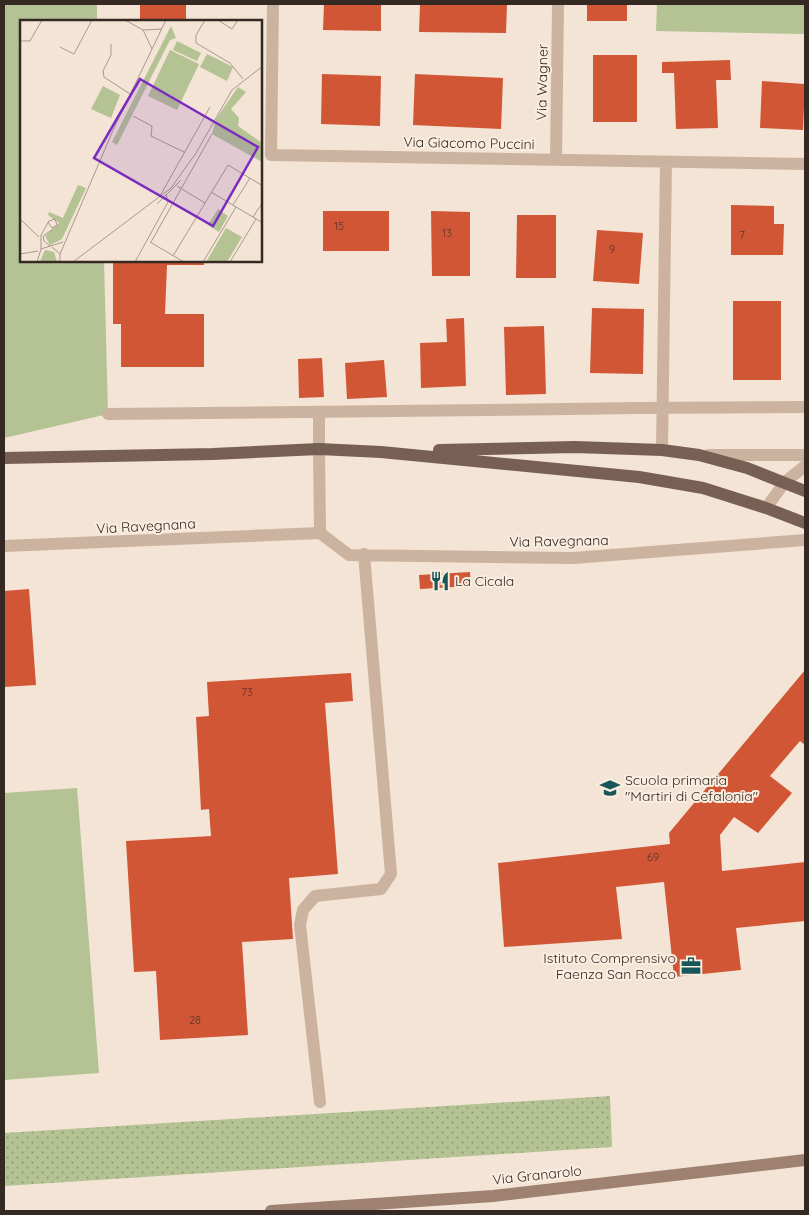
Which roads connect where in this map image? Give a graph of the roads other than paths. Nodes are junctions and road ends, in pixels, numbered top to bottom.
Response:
1 (273, 4) edge
2 (558, 4) edge
3 (556, 160) junction
4 (666, 162) junction
5 (805, 164) edge
6 (805, 407) edge
7 (663, 408) junction
8 (318, 412) junction
9 (108, 414) dead end
10 (319, 449) junction
11 (662, 450) junction
12 (381, 452) junction
13 (699, 455) junction
14 (805, 455) edge
15 (4, 458) edge
16 (805, 466) edge
17 (785, 482) junction
18 (805, 491) edge
19 (766, 508) junction
20 (805, 523) edge
21 (320, 533) junction
22 (805, 540) edge
23 (4, 546) edge
24 (364, 554) junction
25 (320, 1102) dead end
26 (805, 1160) edge
27 (271, 1211) edge

1 - 3 street, Via Giacomo Puccini
2 - 3 street, Via Wagner
3 - 4 street, Via Giacomo Puccini
4 - 5 street, Via Giacomo Puccini
4 - 7 street
6 - 7 street
7 - 8 street
7 - 11 street
8 - 9 street
8 - 10 street
10 - 12 main road
10 - 15 main road
10 - 21 street
11 - 12 main road
11 - 13 main road
12 - 19 main road
13 - 14 street
13 - 17 main road
16 - 17 street
17 - 18 main road
17 - 19 street
19 - 20 main road
21 - 23 street, Via Ravegnana
21 - 24 street, Via Ravegnana
22 - 24 street, Via Ravegnana
24 - 25 street
26 - 27 main road, Via Granarolo

